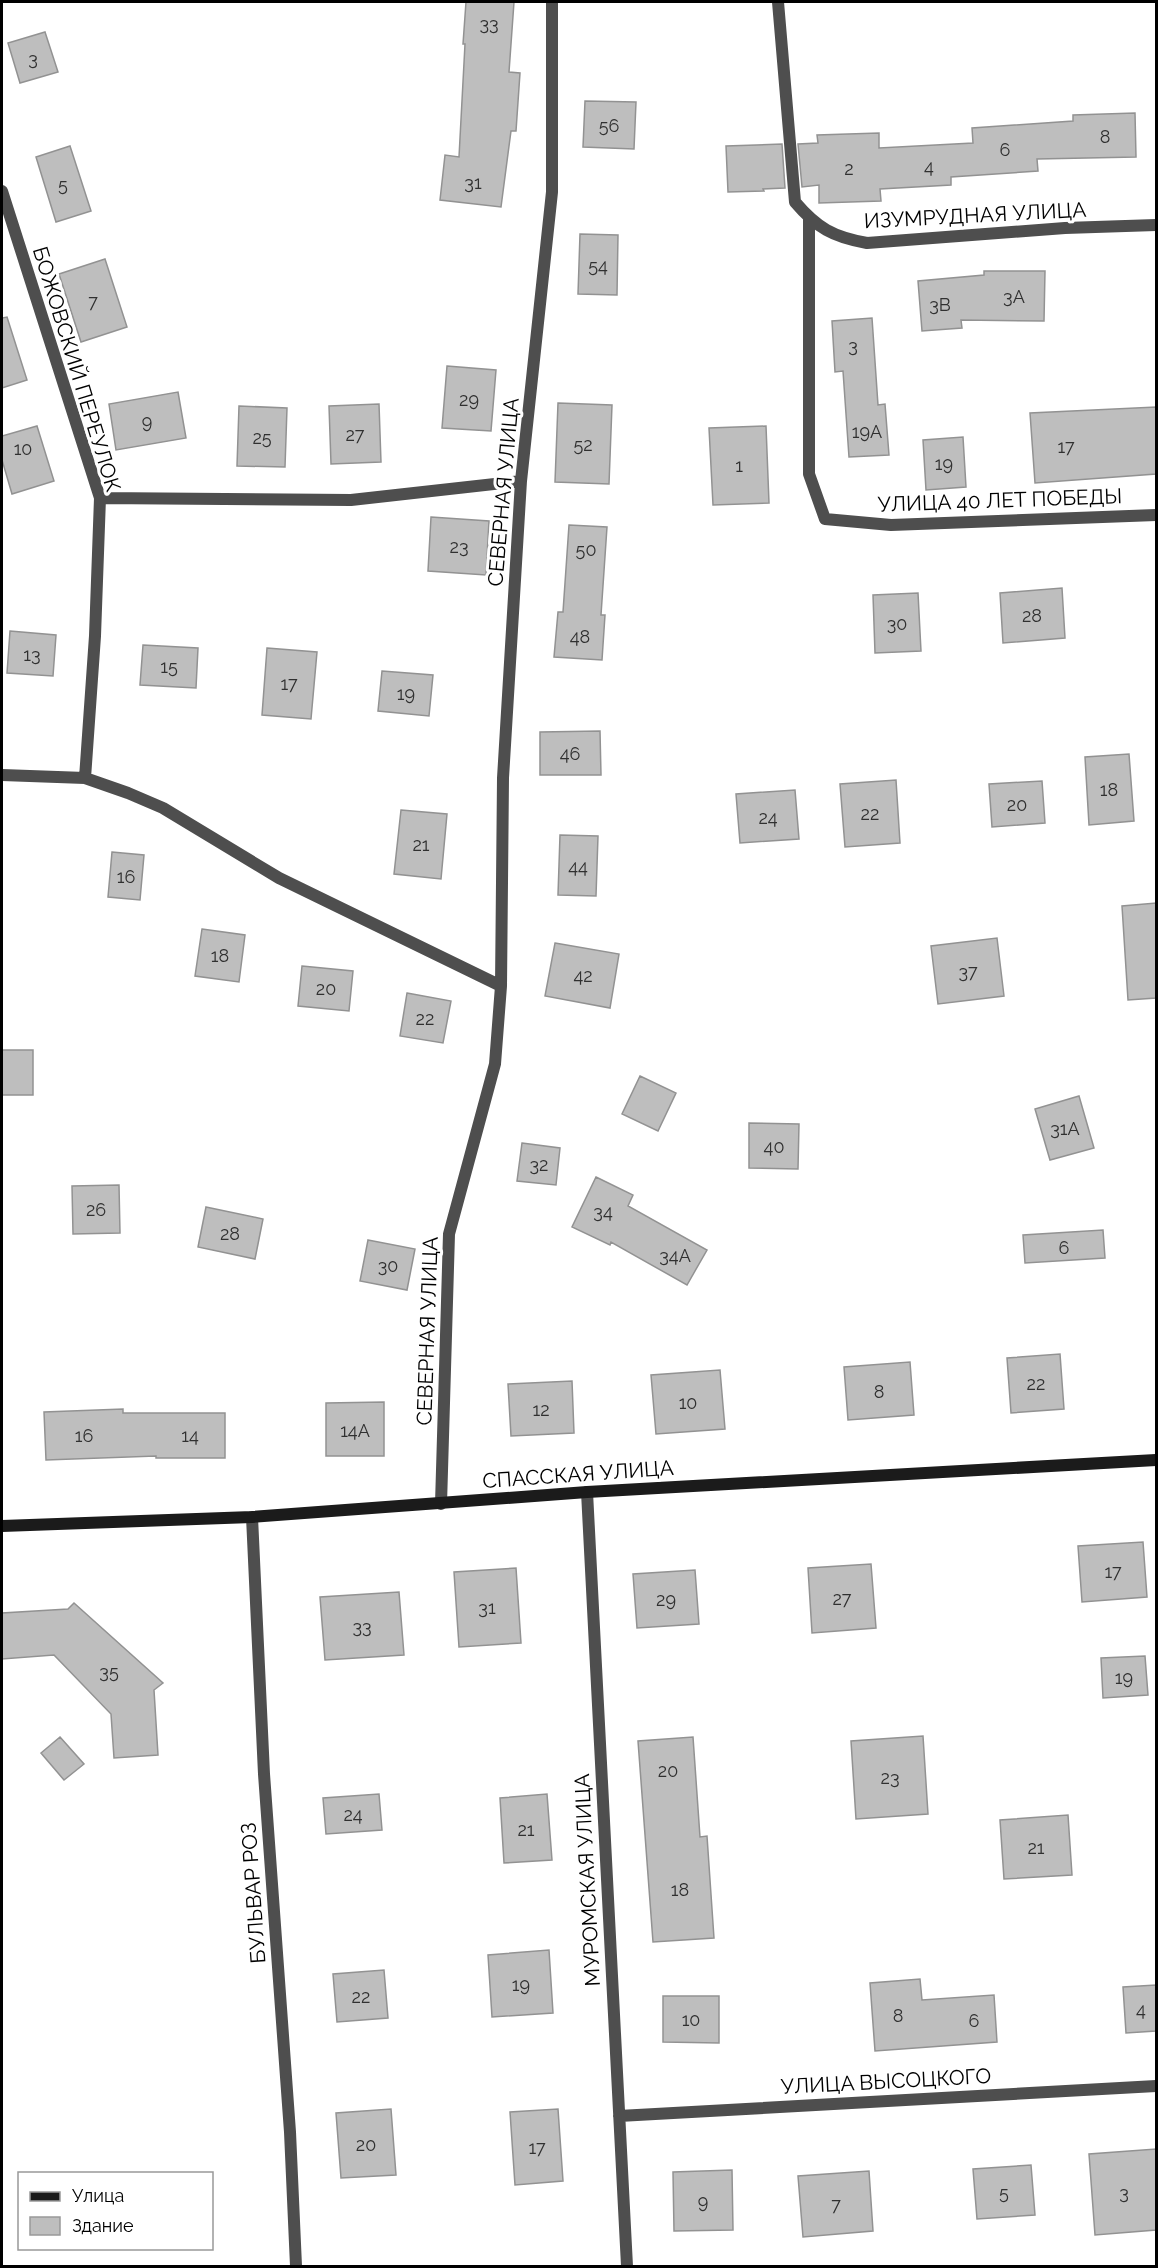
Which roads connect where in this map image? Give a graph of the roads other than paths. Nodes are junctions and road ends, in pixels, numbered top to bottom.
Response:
1 (552, 2) edge
2 (778, 2) edge
3 (2, 191) edge
4 (809, 218) junction
5 (1156, 225) edge
6 (521, 481) junction
7 (100, 498) junction
8 (1156, 515) edge
9 (2, 775) edge
10 (85, 778) junction
11 (501, 986) junction
12 (1156, 1460) edge
13 (587, 1492) junction
14 (441, 1504) junction
15 (252, 1516) junction
16 (2, 1526) edge
17 (1156, 2086) edge
18 (619, 2116) junction
19 (296, 2266) edge
20 (627, 2266) edge

1 - 6 street, СЕВЕРНАЯ УЛИЦА
2 - 4 street, ИЗУМРУДНАЯ УЛИЦА
3 - 7 street, БОЖОВСКИЙ ПЕРЕУЛОК
4 - 5 street, ИЗУМРУДНАЯ УЛИЦА
4 - 8 street, УЛИЦА 40 ЛЕТ ПОБЕДЫ
6 - 7 street
6 - 11 street, СЕВЕРНАЯ УЛИЦА
7 - 10 street, БОЖОВСКИЙ ПЕРЕУЛОК
9 - 10 street
10 - 11 street
11 - 14 street, СЕВЕРНАЯ УЛИЦА
12 - 13 street, СПАССКАЯ УЛИЦА
13 - 14 street, СПАССКАЯ УЛИЦА
13 - 18 street, МУРОМСКАЯ УЛИЦА
14 - 15 street, СПАССКАЯ УЛИЦА
15 - 16 street, СПАССКАЯ УЛИЦА
15 - 19 street, БУЛЬВАР РОЗ
17 - 18 street, УЛИЦА ВЫСОЦКОГО
18 - 20 street, МУРОМСКАЯ УЛИЦА

